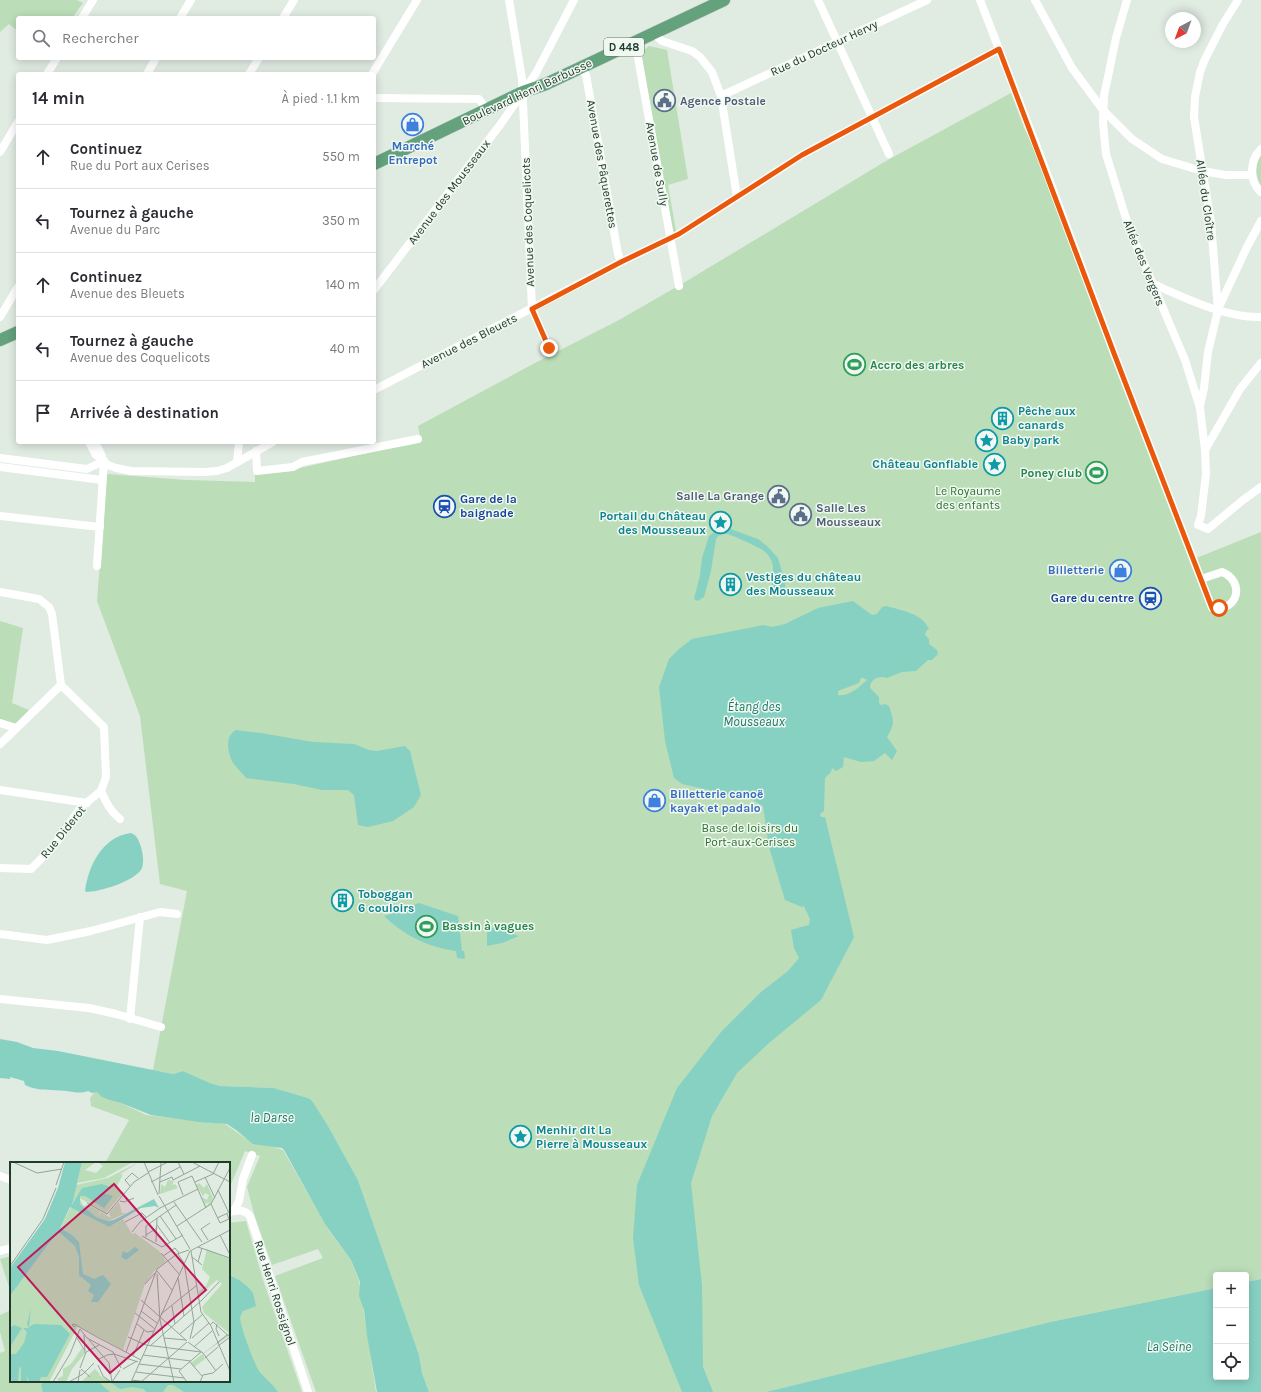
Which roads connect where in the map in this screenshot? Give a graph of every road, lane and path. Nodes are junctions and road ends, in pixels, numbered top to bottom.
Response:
1 (93, 0) edge
2 (191, 0) edge
3 (294, 0) edge
4 (418, 0) edge
5 (509, 0) edge
6 (574, 0) edge
7 (724, 0) edge
8 (818, 0) edge
9 (927, 0) edge
10 (980, 0) edge
11 (1035, 0) edge
12 (1127, 0) edge
13 (1238, 0) edge
14 (83, 16) edge
15 (181, 16) edge
16 (284, 16) edge
17 (654, 33) junction
18 (635, 41) junction
19 (837, 42) junction
20 (999, 49) junction
21 (56, 60) edge
22 (155, 60) edge
23 (258, 60) edge
24 (580, 67) junction
25 (48, 72) edge
26 (148, 72) edge
27 (250, 72) edge
28 (373, 72) edge
29 (523, 92) junction
30 (721, 96) junction
31 (376, 98) edge
32 (487, 110) junction
33 (1103, 110) junction
34 (872, 117) junction
35 (16, 125) edge
36 (3, 143) edge
37 (1261, 149) edge
38 (0, 152) edge
39 (889, 154) dead end
40 (376, 163) edge
41 (1202, 171) junction
42 (1252, 175) junction
43 (1261, 192) edge
44 (737, 196) junction
45 (1261, 221) edge
46 (671, 238) junction
47 (621, 262) junction
48 (1153, 284) junction
49 (679, 286) dead end
50 (376, 287) edge
51 (16, 290) edge
52 (532, 309) junction
53 (1218, 310) junction
54 (0, 317) edge
55 (1261, 317) edge
56 (16, 333) edge
57 (0, 340) edge
58 (549, 348) dead end
59 (1261, 363) edge
60 (376, 389) edge
61 (1200, 408) junction
62 (418, 439) dead end
63 (90, 444) edge
64 (96, 444) edge
65 (239, 444) edge
66 (259, 444) edge
67 (269, 444) edge
68 (1205, 450) junction
69 (254, 452) junction
70 (0, 458) edge
71 (104, 460) junction
72 (237, 462) junction
73 (0, 467) edge
74 (102, 480) junction
75 (1261, 487) edge
76 (0, 516) edge
77 (100, 527) junction
78 (97, 566) dead end
79 (1201, 579) junction
80 (0, 592) edge
81 (61, 685) junction
82 (0, 723) edge
83 (16, 728) junction
84 (0, 744) edge
85 (0, 790) edge
86 (101, 791) junction
87 (87, 803) junction
88 (120, 819) dead end
89 (0, 868) edge
90 (177, 914) dead end
91 (140, 917) junction
92 (0, 934) edge
93 (0, 999) edge
94 (130, 1019) junction
95 (161, 1027) dead end
96 (252, 1155) dead end
97 (0, 1176) edge
98 (10, 1180) edge
99 (232, 1212) edge
100 (10, 1248) edge
101 (0, 1251) edge
102 (308, 1392) edge

1 - 14 street
2 - 15 street
3 - 16 street
4 - 28 street
5 - 29 street, Avenue des Coquelicots
6 - 29 street, Avenue des Mousseaux
7 - 17 main road, Boulevard Henri Barbusse / D 448
8 - 19 street
9 - 19 street, Rue du Docteur Hervy
10 - 20 street
11 - 33 street
12 - 33 street, Allée des Vergers
13 - 41 street, Allée du Cloître
17 - 18 main road, Boulevard Henri Barbusse / D 448
17 - 30 street
18 - 24 main road, Boulevard Henri Barbusse / D 448
18 - 46 street, Avenue de Sully
19 - 30 street, Rue du Docteur Hervy
19 - 34 street
20 - 34 street, Avenue des Bleuets
20 - 79 street
21 - 25 street
22 - 26 street
23 - 27 street
24 - 29 main road, Boulevard Henri Barbusse / D 448
24 - 47 street, Avenue des Pâquerettes
29 - 32 main road, Boulevard Henri Barbusse / D 448
29 - 50 street, Avenue des Mousseaux
29 - 52 street, Avenue des Coquelicots
30 - 44 street
31 - 32 street
32 - 40 main road, Boulevard Henri Barbusse / D 448
33 - 41 street
33 - 48 street, Allée des Vergers
34 - 39 street
34 - 44 street, Avenue des Bleuets
35 - 36 street
36 - 38 street
37 - 42 street
41 - 42 street
41 - 53 street, Allée du Cloître
42 - 43 street
44 - 46 street, Avenue des Bleuets
45 - 53 street
46 - 47 street, Avenue des Bleuets
46 - 49 street, Avenue de Sully
47 - 52 street, Avenue des Bleuets
48 - 53 street
48 - 61 street, Allée des Vergers
51 - 54 street
52 - 58 street, Avenue des Coquelicots
52 - 60 street, Avenue des Bleuets
53 - 55 street
53 - 61 street, Allée du Cloître
56 - 57 main road
59 - 68 street
61 - 68 street, Allée des Vergers
62 - 69 street
63 - 71 street
64 - 71 street
65 - 72 street
66 - 69 street
67 - 69 street
68 - 75 street, Allée des Vergers
69 - 72 street
70 - 71 street
71 - 72 street
71 - 74 street
73 - 74 street
74 - 77 street
76 - 77 street
77 - 78 street
79 - 79 street
80 - 81 street
81 - 83 street
81 - 86 street
82 - 83 street
83 - 84 street
85 - 87 street
86 - 87 street, Rue Diderot
86 - 88 street
87 - 89 street, Rue Diderot
90 - 91 street
91 - 92 street
91 - 94 street
93 - 94 street
94 - 95 street
96 - 99 street
97 - 98 street
99 - 102 street, Rue Henri Rossignol
100 - 101 street

